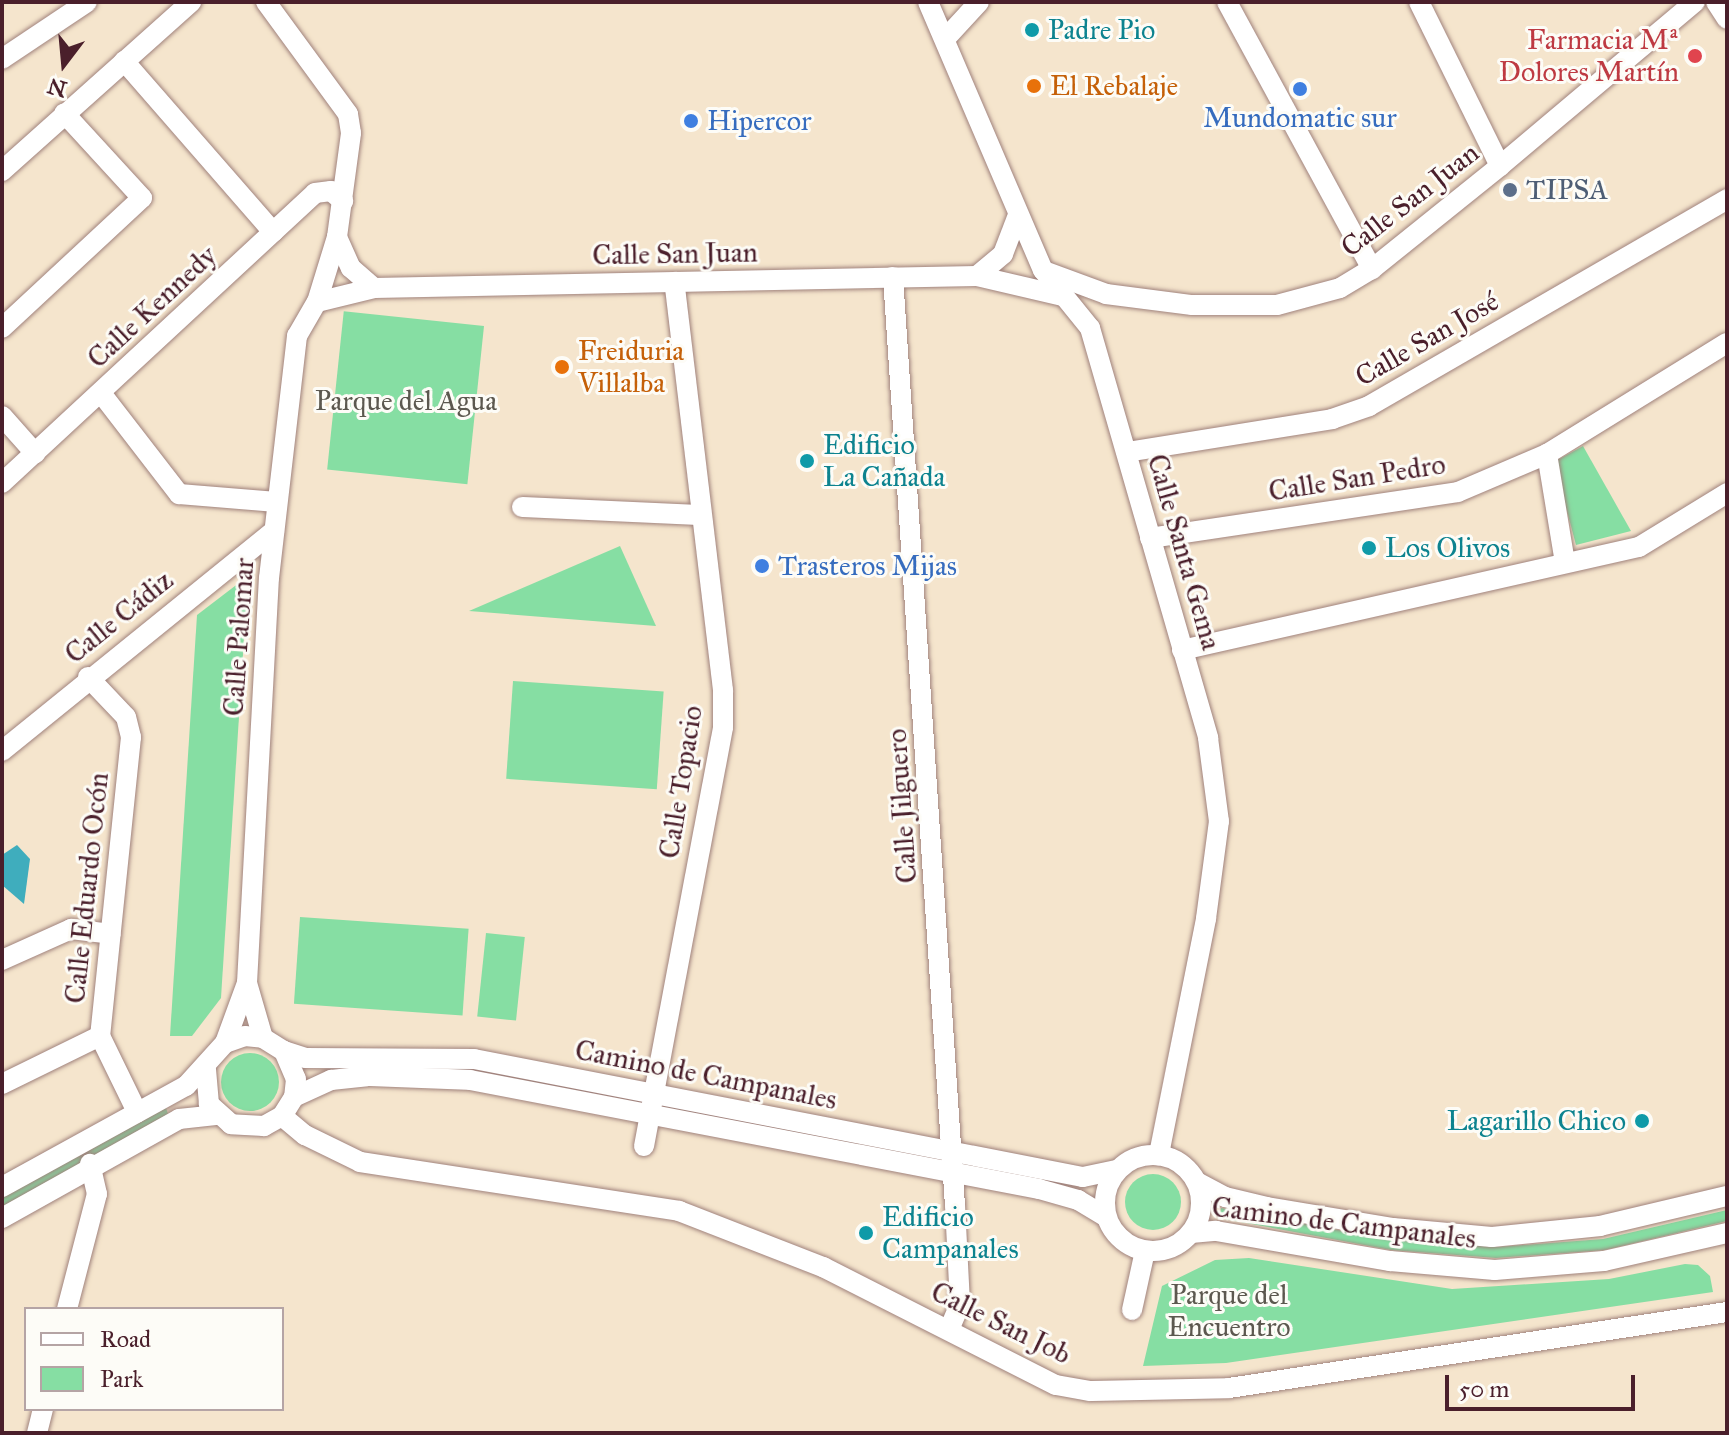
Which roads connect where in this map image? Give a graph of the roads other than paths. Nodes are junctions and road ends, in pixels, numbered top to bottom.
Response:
1 (87, 2) edge
2 (191, 2) edge
3 (266, 2) edge
4 (928, 2) edge
5 (979, 2) edge
6 (1227, 2) edge
7 (1419, 2) edge
8 (1695, 2) edge
9 (1716, 2) edge
10 (1727, 19) edge
11 (945, 39) junction
12 (2, 59) edge
13 (124, 61) junction
14 (64, 113) junction
15 (1500, 166) junction
16 (2, 171) edge
17 (1727, 199) edge
18 (343, 201) junction
19 (1018, 215) junction
20 (273, 232) junction
21 (337, 237) junction
22 (1372, 269) junction
23 (1043, 270) junction
24 (977, 276) junction
25 (893, 277) junction
26 (674, 282) junction
27 (374, 288) junction
28 (1106, 294) junction
29 (1063, 296) junction
30 (317, 302) junction
31 (1086, 319) junction
32 (2, 328) edge
33 (1727, 343) edge
34 (101, 393) junction
35 (2, 416) edge
36 (1127, 452) junction
37 (35, 453) junction
38 (1547, 454) junction
39 (2, 483) edge
40 (1727, 493) edge
41 (277, 502) junction
42 (522, 507) dead end
43 (700, 515) junction
44 (274, 531) junction
45 (1150, 538) junction
46 (1565, 563) junction
47 (1182, 650) junction
48 (88, 677) junction
49 (2, 751) edge
50 (111, 934) junction
51 (2, 960) edge
52 (247, 983) junction
53 (100, 1036) junction
54 (263, 1038) junction
55 (225, 1043) junction
56 (284, 1051) junction
57 (206, 1067) junction
58 (2, 1084) edge
59 (294, 1097) junction
60 (653, 1102) junction
61 (137, 1112) junction
62 (218, 1115) junction
63 (282, 1116) junction
64 (644, 1146) dead end
65 (950, 1151) junction
66 (1159, 1155) junction
67 (90, 1164) junction
68 (1116, 1170) junction
69 (953, 1173) junction
70 (1197, 1182) junction
71 (2, 1187) edge
72 (1727, 1196) edge
73 (1106, 1217) junction
74 (2, 1218) edge
75 (1191, 1233) junction
76 (1727, 1233) edge
77 (1145, 1251) junction
78 (68, 1307) edge
79 (1132, 1310) dead end
80 (1727, 1312) edge
81 (950, 1328) junction
82 (42, 1411) edge
83 (37, 1433) edge

1 - 12 street
2 - 13 street
3 - 18 street, Calle Palomar
4 - 11 street, Calle Santa Gema
5 - 11 street
6 - 22 street
7 - 15 street
8 - 15 street, Calle San Juan
9 - 10 street
11 - 19 street, Calle Santa Gema
13 - 14 street
13 - 20 street
14 - 16 street
14 - 32 street
15 - 22 street, Calle San Juan
17 - 36 street, Calle San José
18 - 20 street, Calle Kennedy
18 - 21 street, Calle Palomar
19 - 23 street, Calle Santa Gema
19 - 24 street
20 - 34 street, Calle Kennedy
21 - 27 street
21 - 30 street, Calle Palomar
22 - 28 street, Calle San Juan
23 - 28 street, Calle San Juan
23 - 29 street, Calle Santa Gema
24 - 25 street, Calle San Juan
24 - 29 street, Calle San Juan
25 - 26 street, Calle San Juan
25 - 65 street, Calle Jilguero
26 - 27 street, Calle San Juan
26 - 43 street, Calle Topacio
27 - 30 street
28 - 31 street
29 - 31 street, Calle Santa Gema
30 - 41 street, Calle Palomar
31 - 36 street, Calle Santa Gema
33 - 38 street, Calle San Pedro
34 - 37 street, Calle Kennedy
34 - 41 street
35 - 37 street
36 - 45 street, Calle Santa Gema
37 - 39 street, Calle Kennedy
38 - 45 street, Calle San Pedro
38 - 46 street
40 - 46 street
41 - 44 street, Calle Palomar
42 - 43 street
43 - 60 street, Calle Topacio
44 - 48 street, Calle Cádiz
44 - 52 street, Calle Palomar
45 - 47 street, Calle Santa Gema
46 - 47 street
47 - 66 street, Calle Santa Gema
48 - 49 street, Calle Cádiz
48 - 50 street, Calle Eduardo Ocón
50 - 51 street
50 - 53 street, Calle Eduardo Ocón
52 - 54 street, Calle Palomar
52 - 55 street, Calle Palomar
53 - 58 street
53 - 61 street, Calle Eduardo Ocón
54 - 55 street
54 - 56 street
55 - 57 street
56 - 59 street
56 - 60 street, Camino de Campanales
57 - 61 street
57 - 62 street
59 - 60 street, Camino de Campanales
59 - 63 street
60 - 64 street, Calle Topacio
60 - 65 street, Camino de Campanales
60 - 69 street, Camino de Campanales
61 - 71 street
62 - 63 street
62 - 67 street
63 - 81 street, Calle San Job
65 - 68 street, Camino de Campanales
65 - 69 street, Calle Jilguero
66 - 68 street
66 - 70 street
67 - 74 street
67 - 78 street
68 - 73 street
69 - 73 street, Camino de Campanales
69 - 81 street, Calle Jilguero
70 - 72 street, Camino de Campanales
70 - 75 street
73 - 77 street
75 - 76 street, Camino de Campanales
75 - 77 street
77 - 79 street
80 - 81 street, Calle San Job
82 - 83 street

